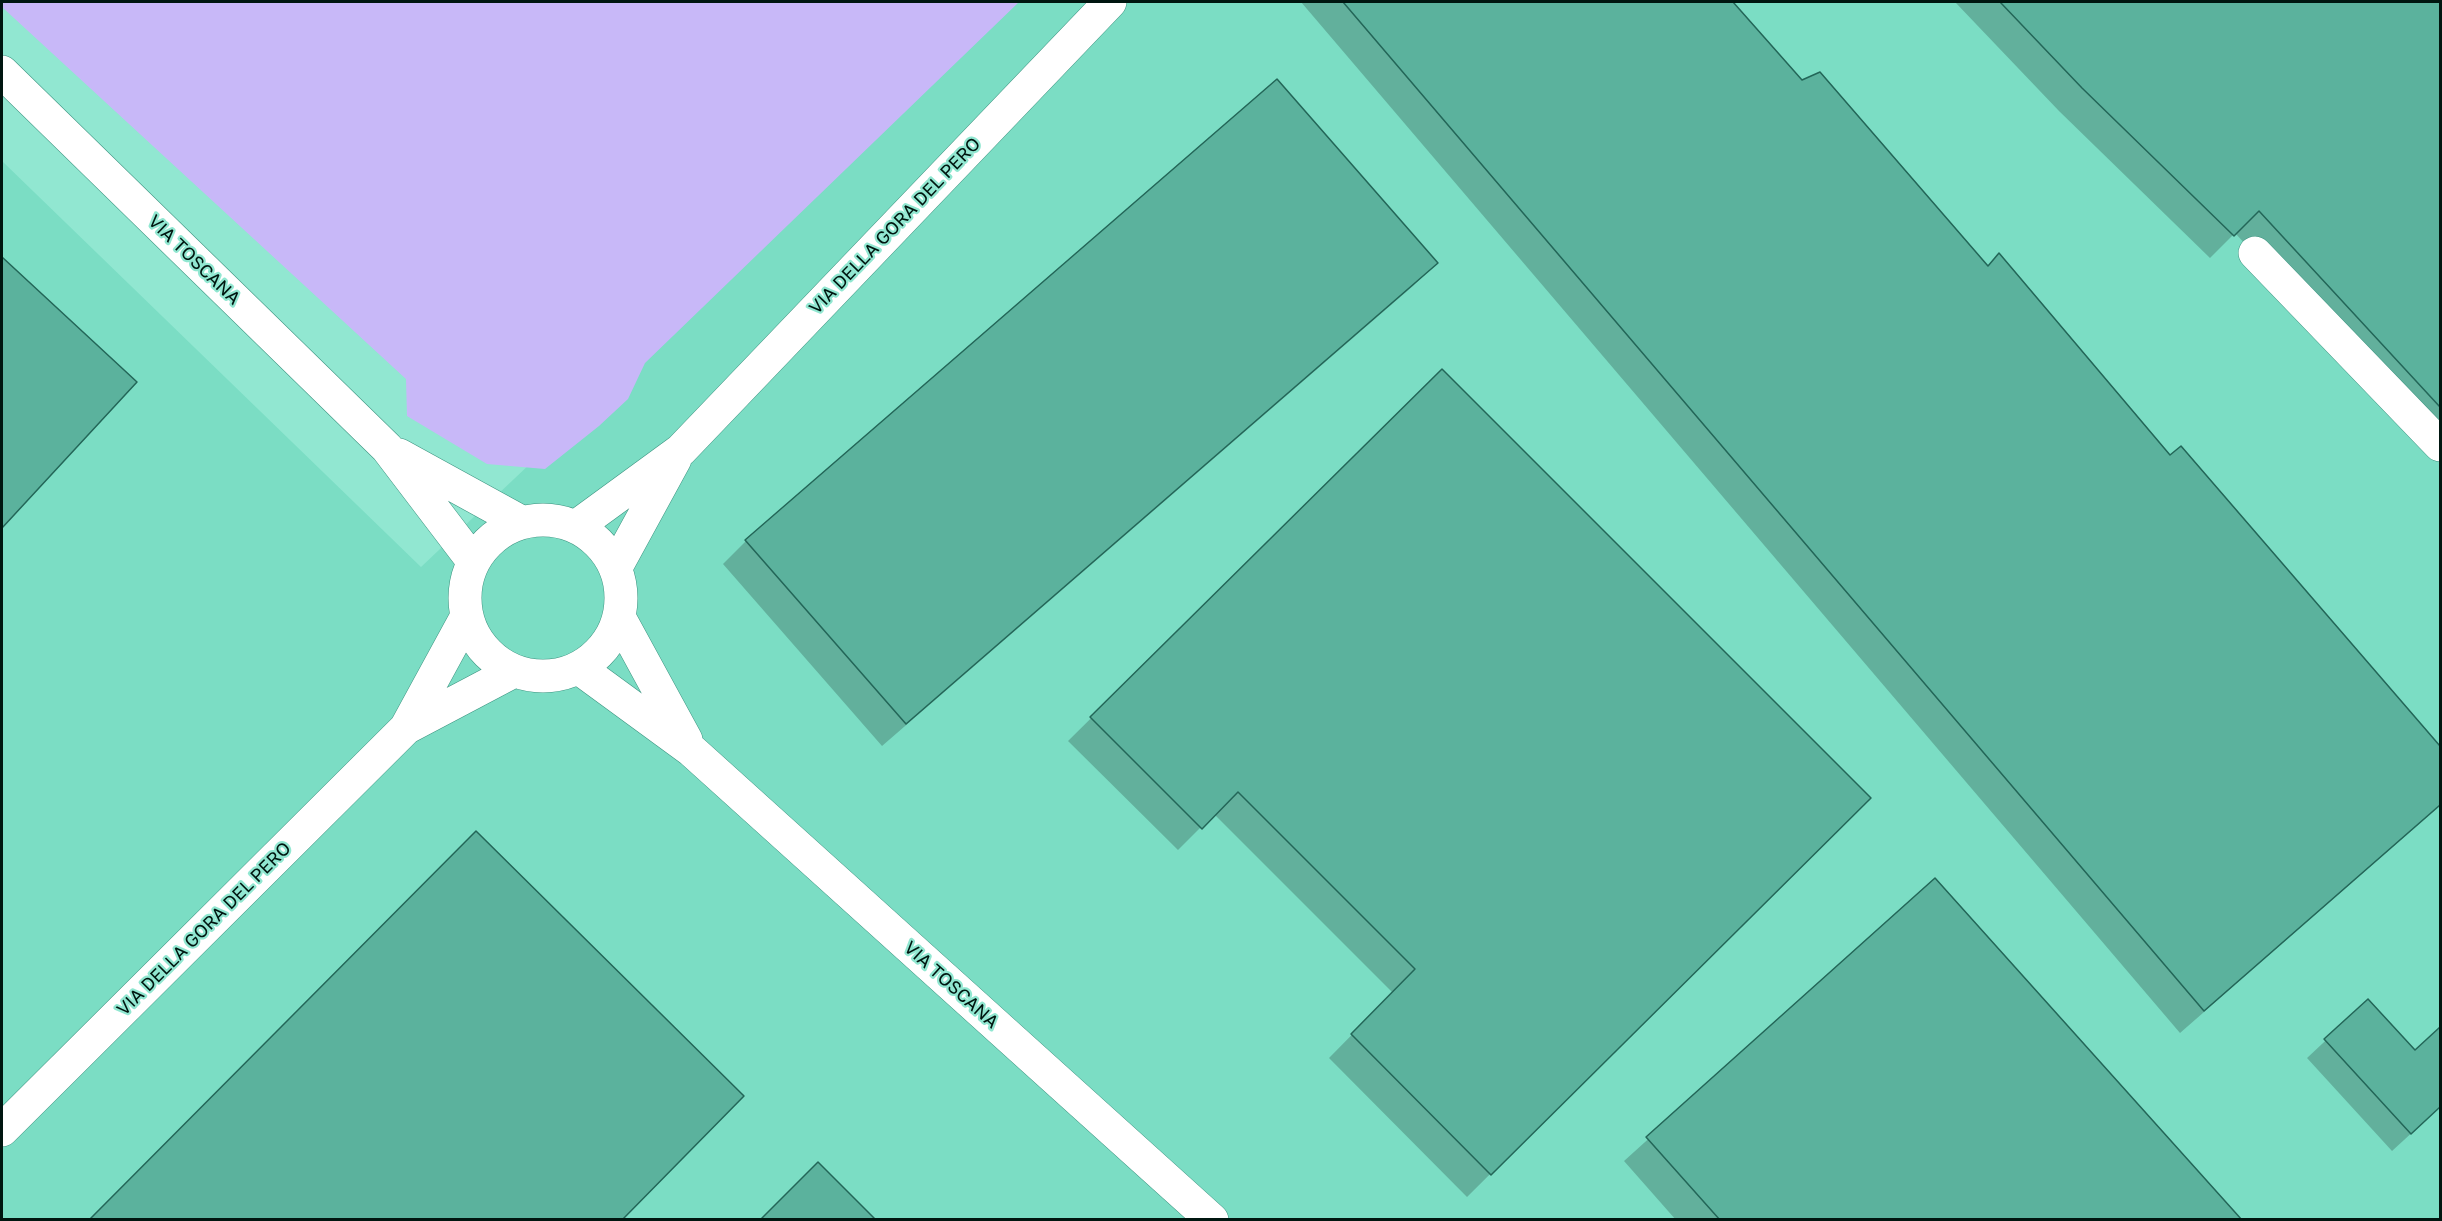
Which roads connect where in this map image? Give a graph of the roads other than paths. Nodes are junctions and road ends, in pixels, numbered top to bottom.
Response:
1 (1110, 2) edge
2 (2, 72) edge
3 (2255, 253) dead end
4 (2440, 445) edge
5 (387, 448) junction
6 (681, 450) junction
7 (521, 522) junction
8 (577, 526) junction
9 (473, 561) junction
10 (616, 567) junction
11 (466, 618) junction
12 (620, 619) junction
13 (579, 668) junction
14 (514, 671) junction
15 (406, 728) junction
16 (691, 750) junction
17 (2, 1130) edge
18 (1212, 1220) edge

1 - 6 street, VIA DELLA GORA DEL PERO
2 - 5 street, VIA TOSCANA
3 - 4 street
5 - 7 street, VIA TOSCANA
5 - 9 street, VIA TOSCANA
6 - 8 street, VIA DELLA GORA DEL PERO
6 - 10 street, VIA DELLA GORA DEL PERO
7 - 8 street
7 - 9 street
8 - 10 street
9 - 11 street
10 - 12 street
11 - 14 street
11 - 15 street, VIA DELLA GORA DEL PERO
12 - 13 street
12 - 16 street, VIA TOSCANA
13 - 14 street
13 - 16 street, VIA TOSCANA
14 - 15 street, VIA DELLA GORA DEL PERO
15 - 17 street, VIA DELLA GORA DEL PERO
16 - 18 street, VIA TOSCANA

